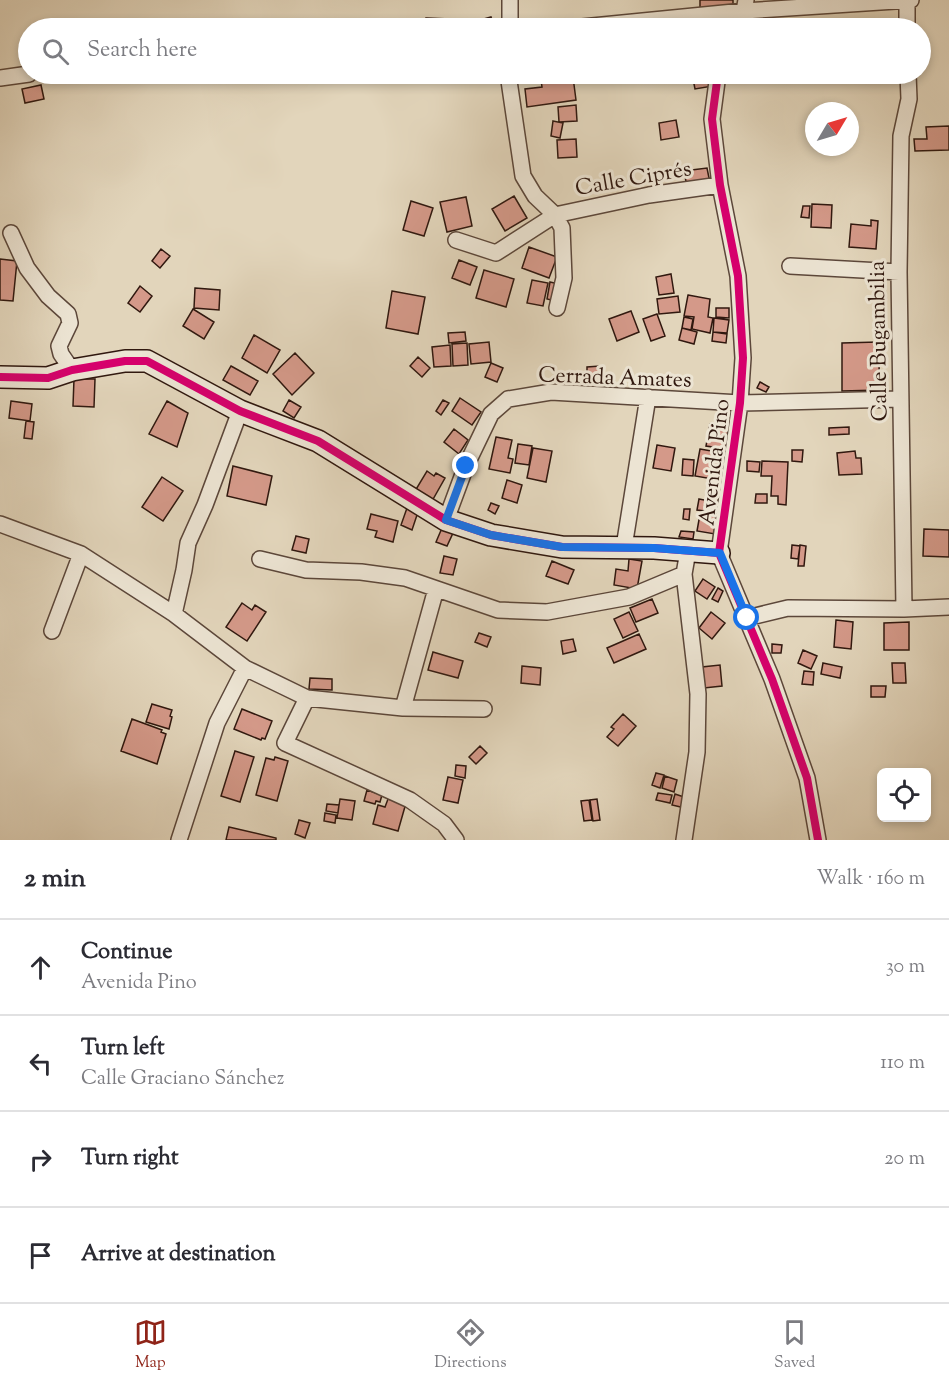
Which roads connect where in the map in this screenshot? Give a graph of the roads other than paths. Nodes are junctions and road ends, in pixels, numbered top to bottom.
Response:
1 (510, 0) edge
2 (911, 0) edge
3 (907, 1) edge
4 (745, 5) edge
5 (510, 18) edge
6 (647, 18) edge
7 (907, 18) edge
8 (18, 76) edge
9 (0, 78) edge
10 (509, 84) edge
11 (717, 84) edge
12 (908, 84) edge
13 (720, 185) junction
14 (555, 215) junction
15 (11, 233) dead end
16 (456, 240) dead end
17 (790, 266) dead end
18 (899, 272) junction
19 (557, 308) dead end
20 (72, 369) junction
21 (0, 377) edge
22 (648, 397) junction
23 (900, 399) junction
24 (740, 403) junction
25 (240, 411) junction
26 (446, 520) junction
27 (0, 524) edge
28 (624, 547) junction
29 (688, 551) junction
30 (720, 553) junction
31 (81, 554) junction
32 (260, 559) dead end
33 (684, 574) junction
34 (436, 589) junction
35 (949, 607) edge
36 (904, 609) junction
37 (174, 614) junction
38 (747, 618) junction
39 (52, 631) dead end
40 (245, 668) junction
41 (307, 698) junction
42 (403, 708) junction
43 (484, 709) dead end
44 (179, 840) edge
45 (456, 840) edge
46 (684, 840) edge
47 (818, 840) edge

1 - 5 street
2 - 3 street
3 - 4 street
3 - 7 street
4 - 6 street
8 - 9 street
10 - 14 street
11 - 13 street, Avenida Pino
12 - 18 street, Calle Bugambilia
13 - 14 street, Calle Ciprés
13 - 24 street, Avenida Pino
14 - 16 street
14 - 19 street
15 - 20 street
17 - 18 street
18 - 23 street, Calle Bugambilia
20 - 21 street
20 - 25 street
22 - 24 street, Cerrada Amates
22 - 26 street, Cerrada Amates
22 - 28 street
23 - 24 street, Cerrada Amates
23 - 36 street, Calle Bugambilia
24 - 30 street, Avenida Pino
25 - 26 street
25 - 37 street
26 - 28 street
27 - 31 street
28 - 29 street
29 - 30 street
29 - 33 street
30 - 38 street, Avenida Pino
31 - 37 street
31 - 39 street
32 - 34 street
33 - 34 street
33 - 46 street
34 - 42 street
35 - 36 street
36 - 38 street
37 - 40 street
38 - 47 street, Avenida Pino
40 - 41 street
40 - 44 street
41 - 42 street
41 - 45 street
42 - 43 street

